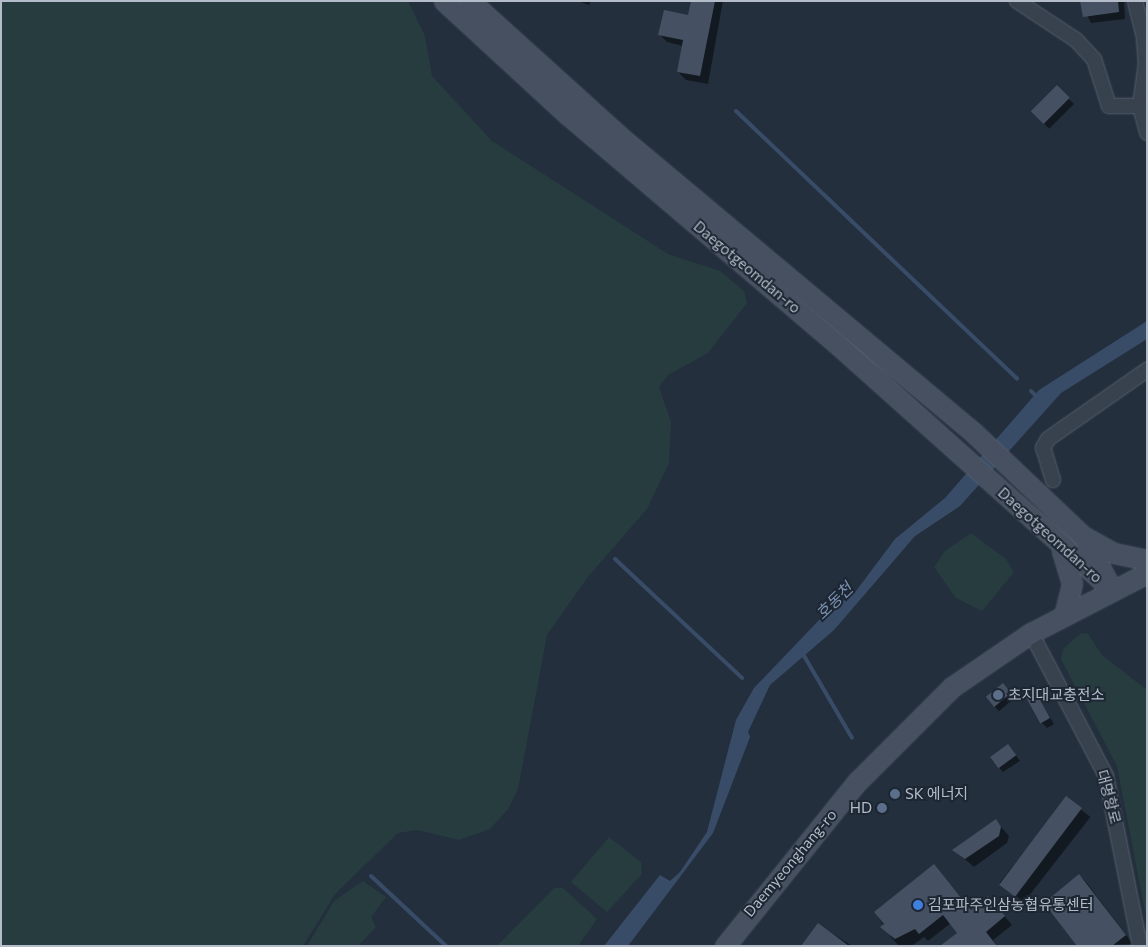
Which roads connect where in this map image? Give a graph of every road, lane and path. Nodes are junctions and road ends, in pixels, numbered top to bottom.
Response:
1 (444, 1) edge
2 (470, 1) edge
3 (1017, 1) edge
4 (1135, 1) edge
5 (1140, 106) junction
6 (1147, 133) edge
7 (1147, 370) edge
8 (1053, 480) dead end
9 (1084, 536) junction
10 (1061, 547) junction
11 (1147, 560) edge
12 (1147, 573) edge
13 (1112, 590) junction
14 (1065, 613) junction
15 (1030, 633) junction
16 (725, 946) edge
17 (1140, 946) edge

1 - 10 main road, Daegotgeomdan-ro
2 - 9 main road, Daegotgeomdan-ro
3 - 5 street
4 - 5 street
5 - 6 street
7 - 8 street
9 - 11 main road
9 - 13 main road, Daegotgeomdan-ro
10 - 13 main road, Daegotgeomdan-ro
10 - 14 main road
12 - 13 main road, Daemyeonghang-ro
13 - 14 main road, Daemyeonghang-ro
14 - 15 main road, Daemyeonghang-ro
15 - 16 main road, Daemyeonghang-ro
15 - 17 street, 대명항로

